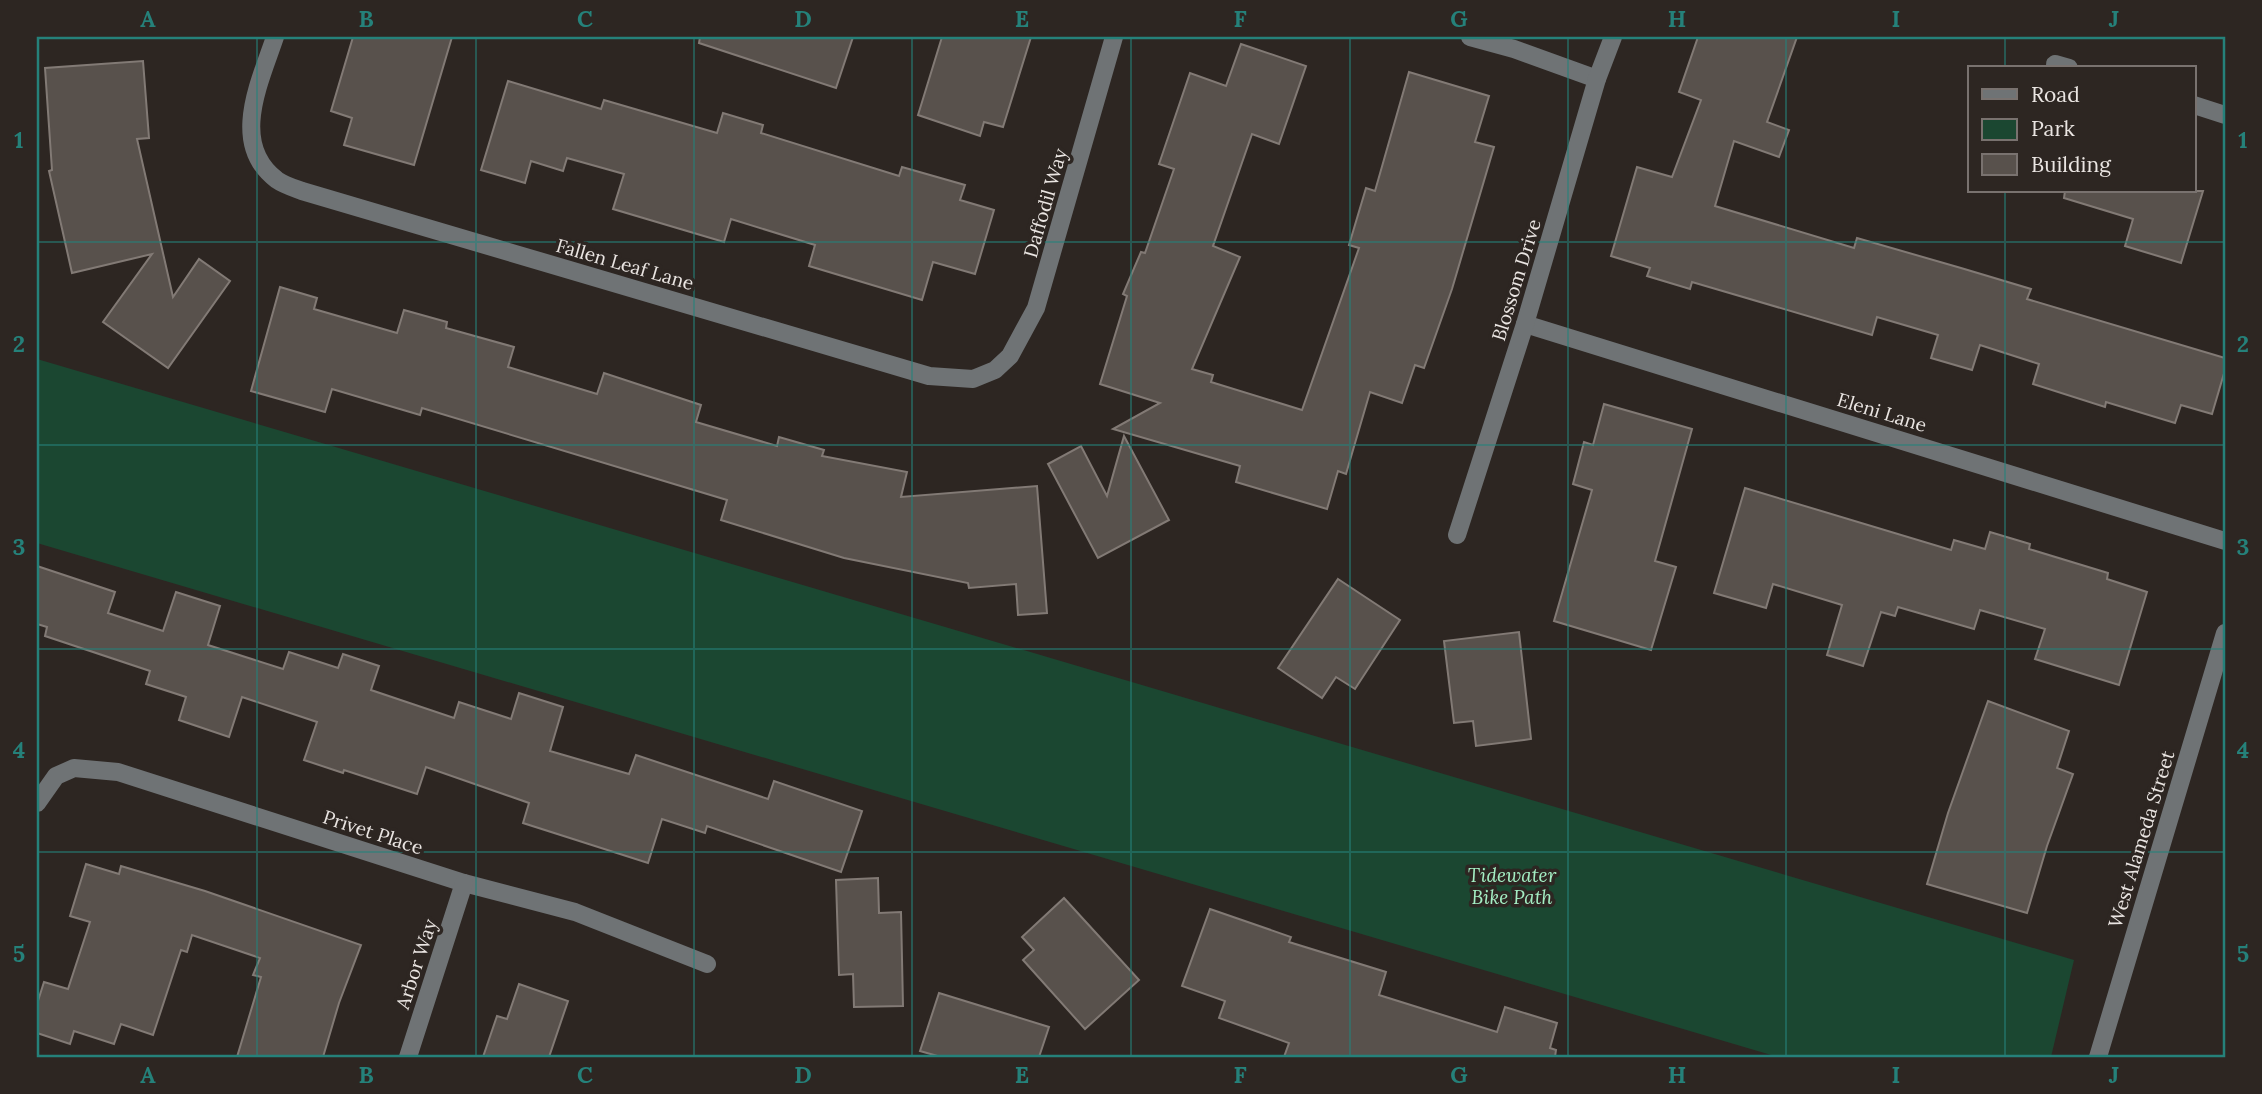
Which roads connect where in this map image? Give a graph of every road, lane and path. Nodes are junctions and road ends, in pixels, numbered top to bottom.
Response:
1 (275, 37) edge
2 (1114, 37) edge
3 (1470, 37) edge
4 (1613, 37) edge
5 (1597, 79) junction
6 (2196, 106) edge
7 (2225, 115) edge
8 (1525, 324) junction
9 (996, 370) joint
10 (1457, 535) dead end
11 (2225, 541) edge
12 (2225, 633) edge
13 (37, 803) edge
14 (464, 883) junction
15 (707, 964) dead end
16 (408, 1057) edge
17 (2098, 1057) edge

1 - 9 street, Fallen Leaf Lane
2 - 9 street, Daffodil Way
3 - 5 street
4 - 5 street, Blossom Drive
5 - 8 street, Blossom Drive
6 - 7 street
8 - 10 street, Blossom Drive
8 - 11 street, Eleni Lane
12 - 17 street, West Alameda Street
13 - 14 street, Privet Place
14 - 15 street, Privet Place
14 - 16 street, Arbor Way

